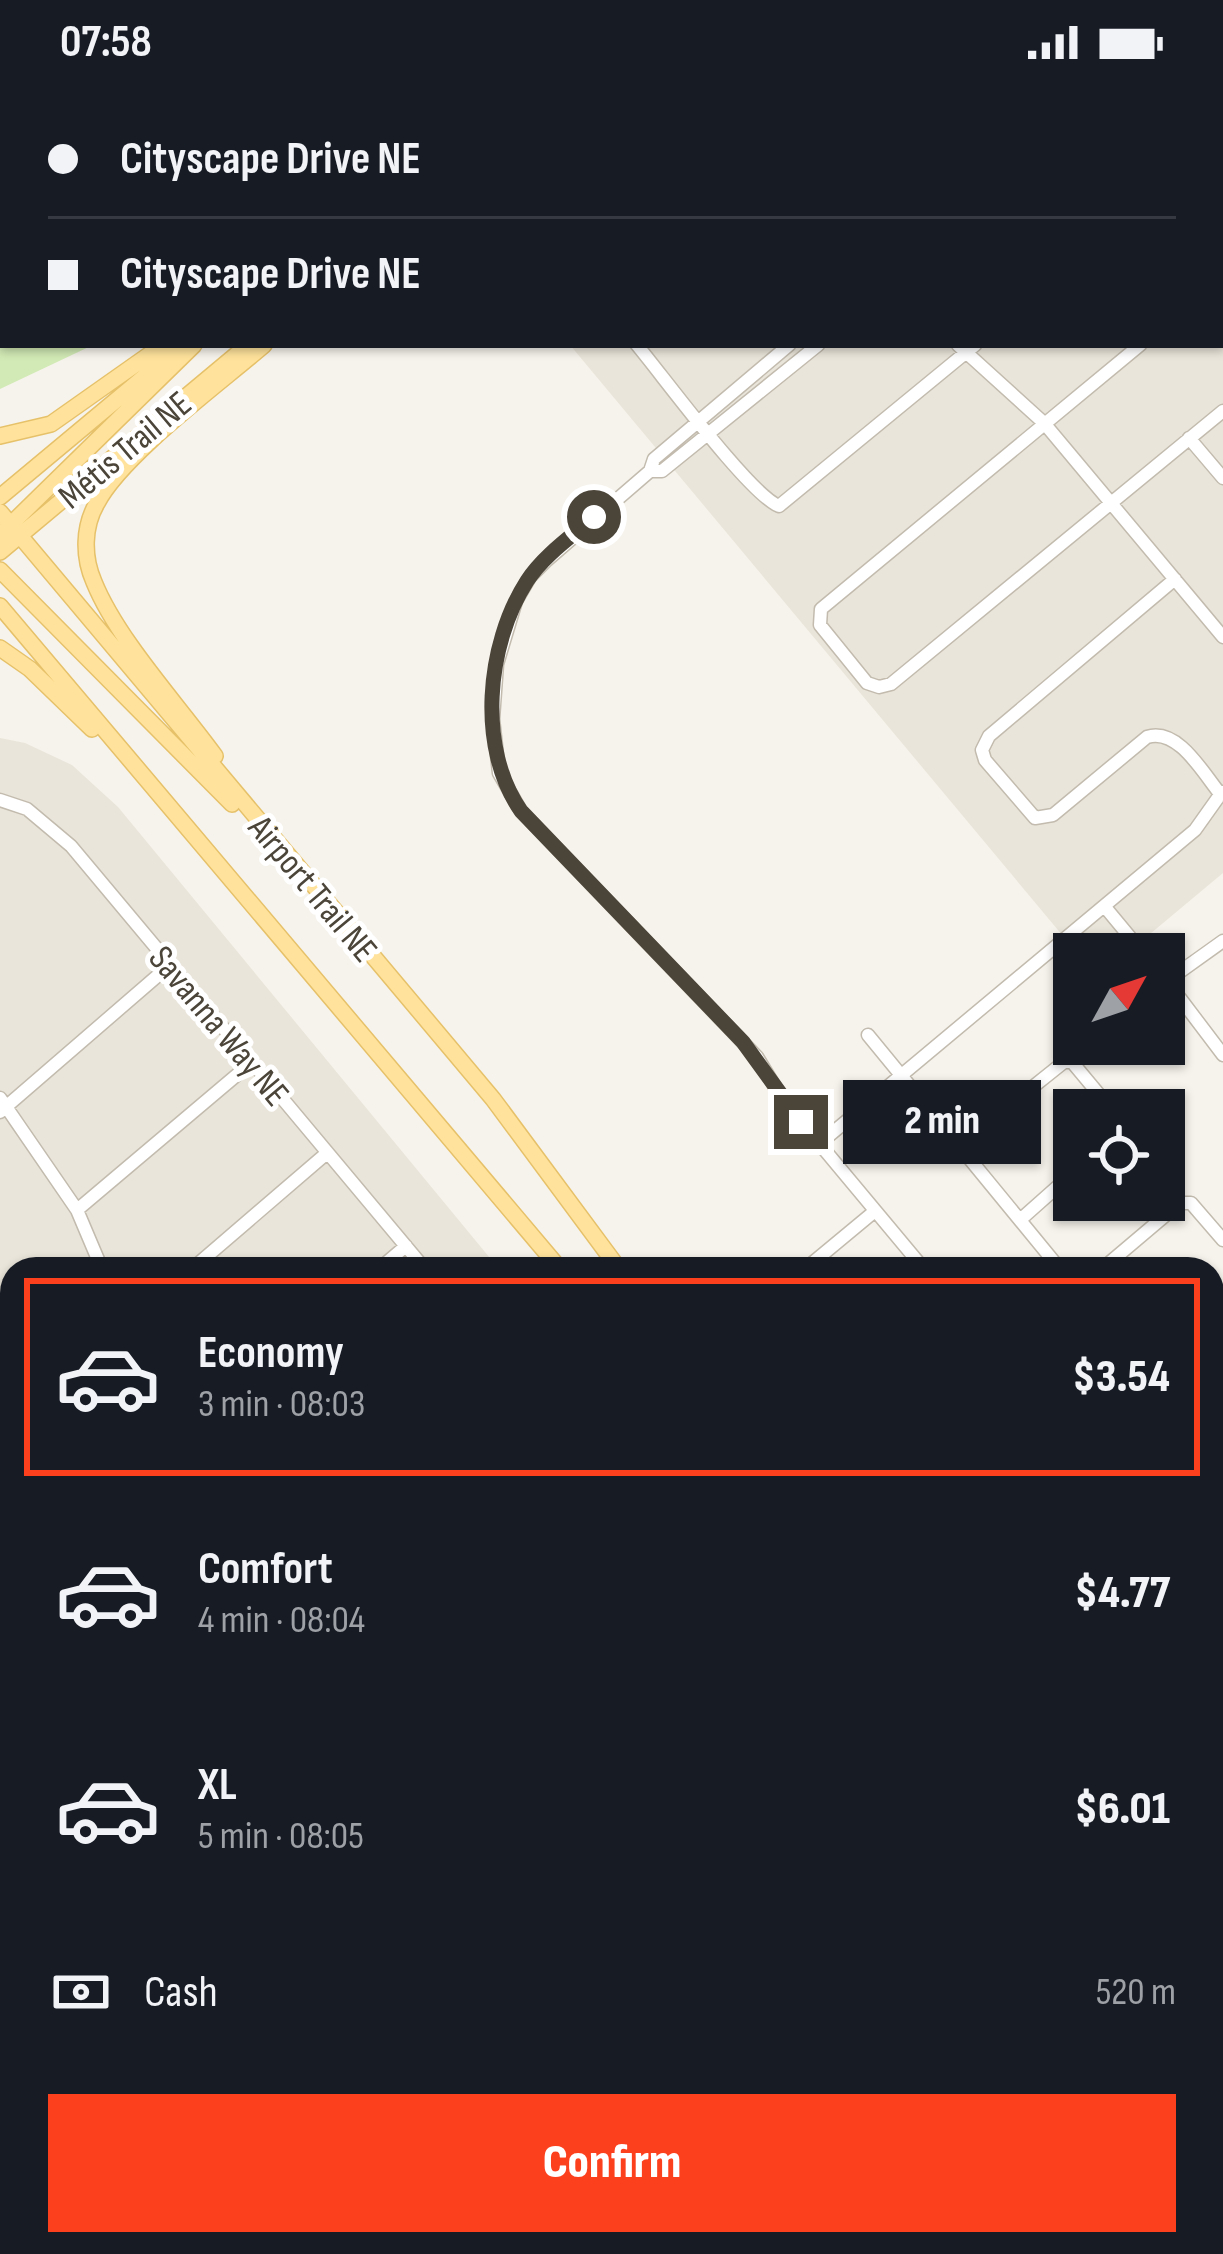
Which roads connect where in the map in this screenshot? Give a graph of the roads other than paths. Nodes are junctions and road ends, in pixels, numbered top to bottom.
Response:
1 (159, 348) edge
2 (178, 348) edge
3 (191, 348) edge
4 (244, 348) edge
5 (260, 348) edge
6 (639, 348) edge
7 (786, 348) edge
8 (814, 348) edge
9 (966, 348) edge
10 (1136, 348) edge
11 (1223, 411) edge
12 (700, 422) junction
13 (1044, 423) junction
14 (710, 434) junction
15 (0, 436) edge
16 (1190, 438) junction
17 (650, 471) junction
18 (1223, 478) edge
19 (0, 497) edge
20 (1111, 501) junction
21 (5, 529) edge
22 (0, 552) edge
23 (0, 570) edge
24 (1175, 579) junction
25 (0, 606) edge
26 (1223, 637) edge
27 (0, 649) edge
28 (131, 765) junction
29 (1222, 793) edge
30 (0, 800) edge
31 (310, 883) junction
32 (1105, 907) junction
33 (1127, 933) edge
34 (1223, 940) edge
35 (170, 965) junction
36 (1185, 966) edge
37 (1185, 1004) edge
38 (868, 1035) dead end
39 (1223, 1054) edge
40 (250, 1064) junction
41 (902, 1076) junction
42 (1094, 1089) edge
43 (2, 1106) edge
44 (819, 1144) junction
45 (959, 1146) junction
46 (327, 1153) junction
47 (1053, 1191) edge
48 (77, 1210) junction
49 (875, 1211) junction
50 (1020, 1220) junction
51 (1223, 1240) edge
52 (406, 1246) junction
53 (97, 1257) edge
54 (206, 1257) edge
55 (393, 1257) edge
56 (415, 1257) edge
57 (550, 1257) edge
58 (611, 1257) edge
59 (819, 1257) edge
60 (914, 1257) edge
61 (1050, 1257) edge
62 (1116, 1257) edge

1 - 15 main road
2 - 19 main road, Métis Trail NE
3 - 21 main road
4 - 21 main road, Métis Trail NE
5 - 31 main road
6 - 12 street
7 - 12 street
8 - 14 street
9 - 13 street
9 - 14 street
10 - 13 street
11 - 16 street
12 - 14 street
12 - 17 street
13 - 20 street
13 - 20 street
14 - 17 street
16 - 18 street
16 - 20 street
17 - 44 street
20 - 24 street
21 - 22 main road, Métis Trail NE
21 - 31 main road, Airport Trail NE
23 - 31 main road
24 - 26 street
24 - 29 street
25 - 28 main road, Airport Trail NE
27 - 28 main road
28 - 57 main road, Airport Trail NE
29 - 32 street
30 - 35 street, Savanna Way NE
31 - 58 main road, Airport Trail NE
32 - 33 street
32 - 41 street
34 - 36 street
35 - 40 street, Savanna Way NE
35 - 43 street
37 - 39 street
38 - 41 street
40 - 46 street, Savanna Way NE
40 - 48 street
41 - 44 street
41 - 45 street
42 - 45 street
43 - 48 street
44 - 49 street
45 - 50 street
46 - 52 street, Savanna Way NE
46 - 54 street
47 - 50 street
48 - 53 street
49 - 59 street
49 - 60 street
50 - 61 street
51 - 62 street
52 - 55 street
52 - 56 street, Savanna Way NE

